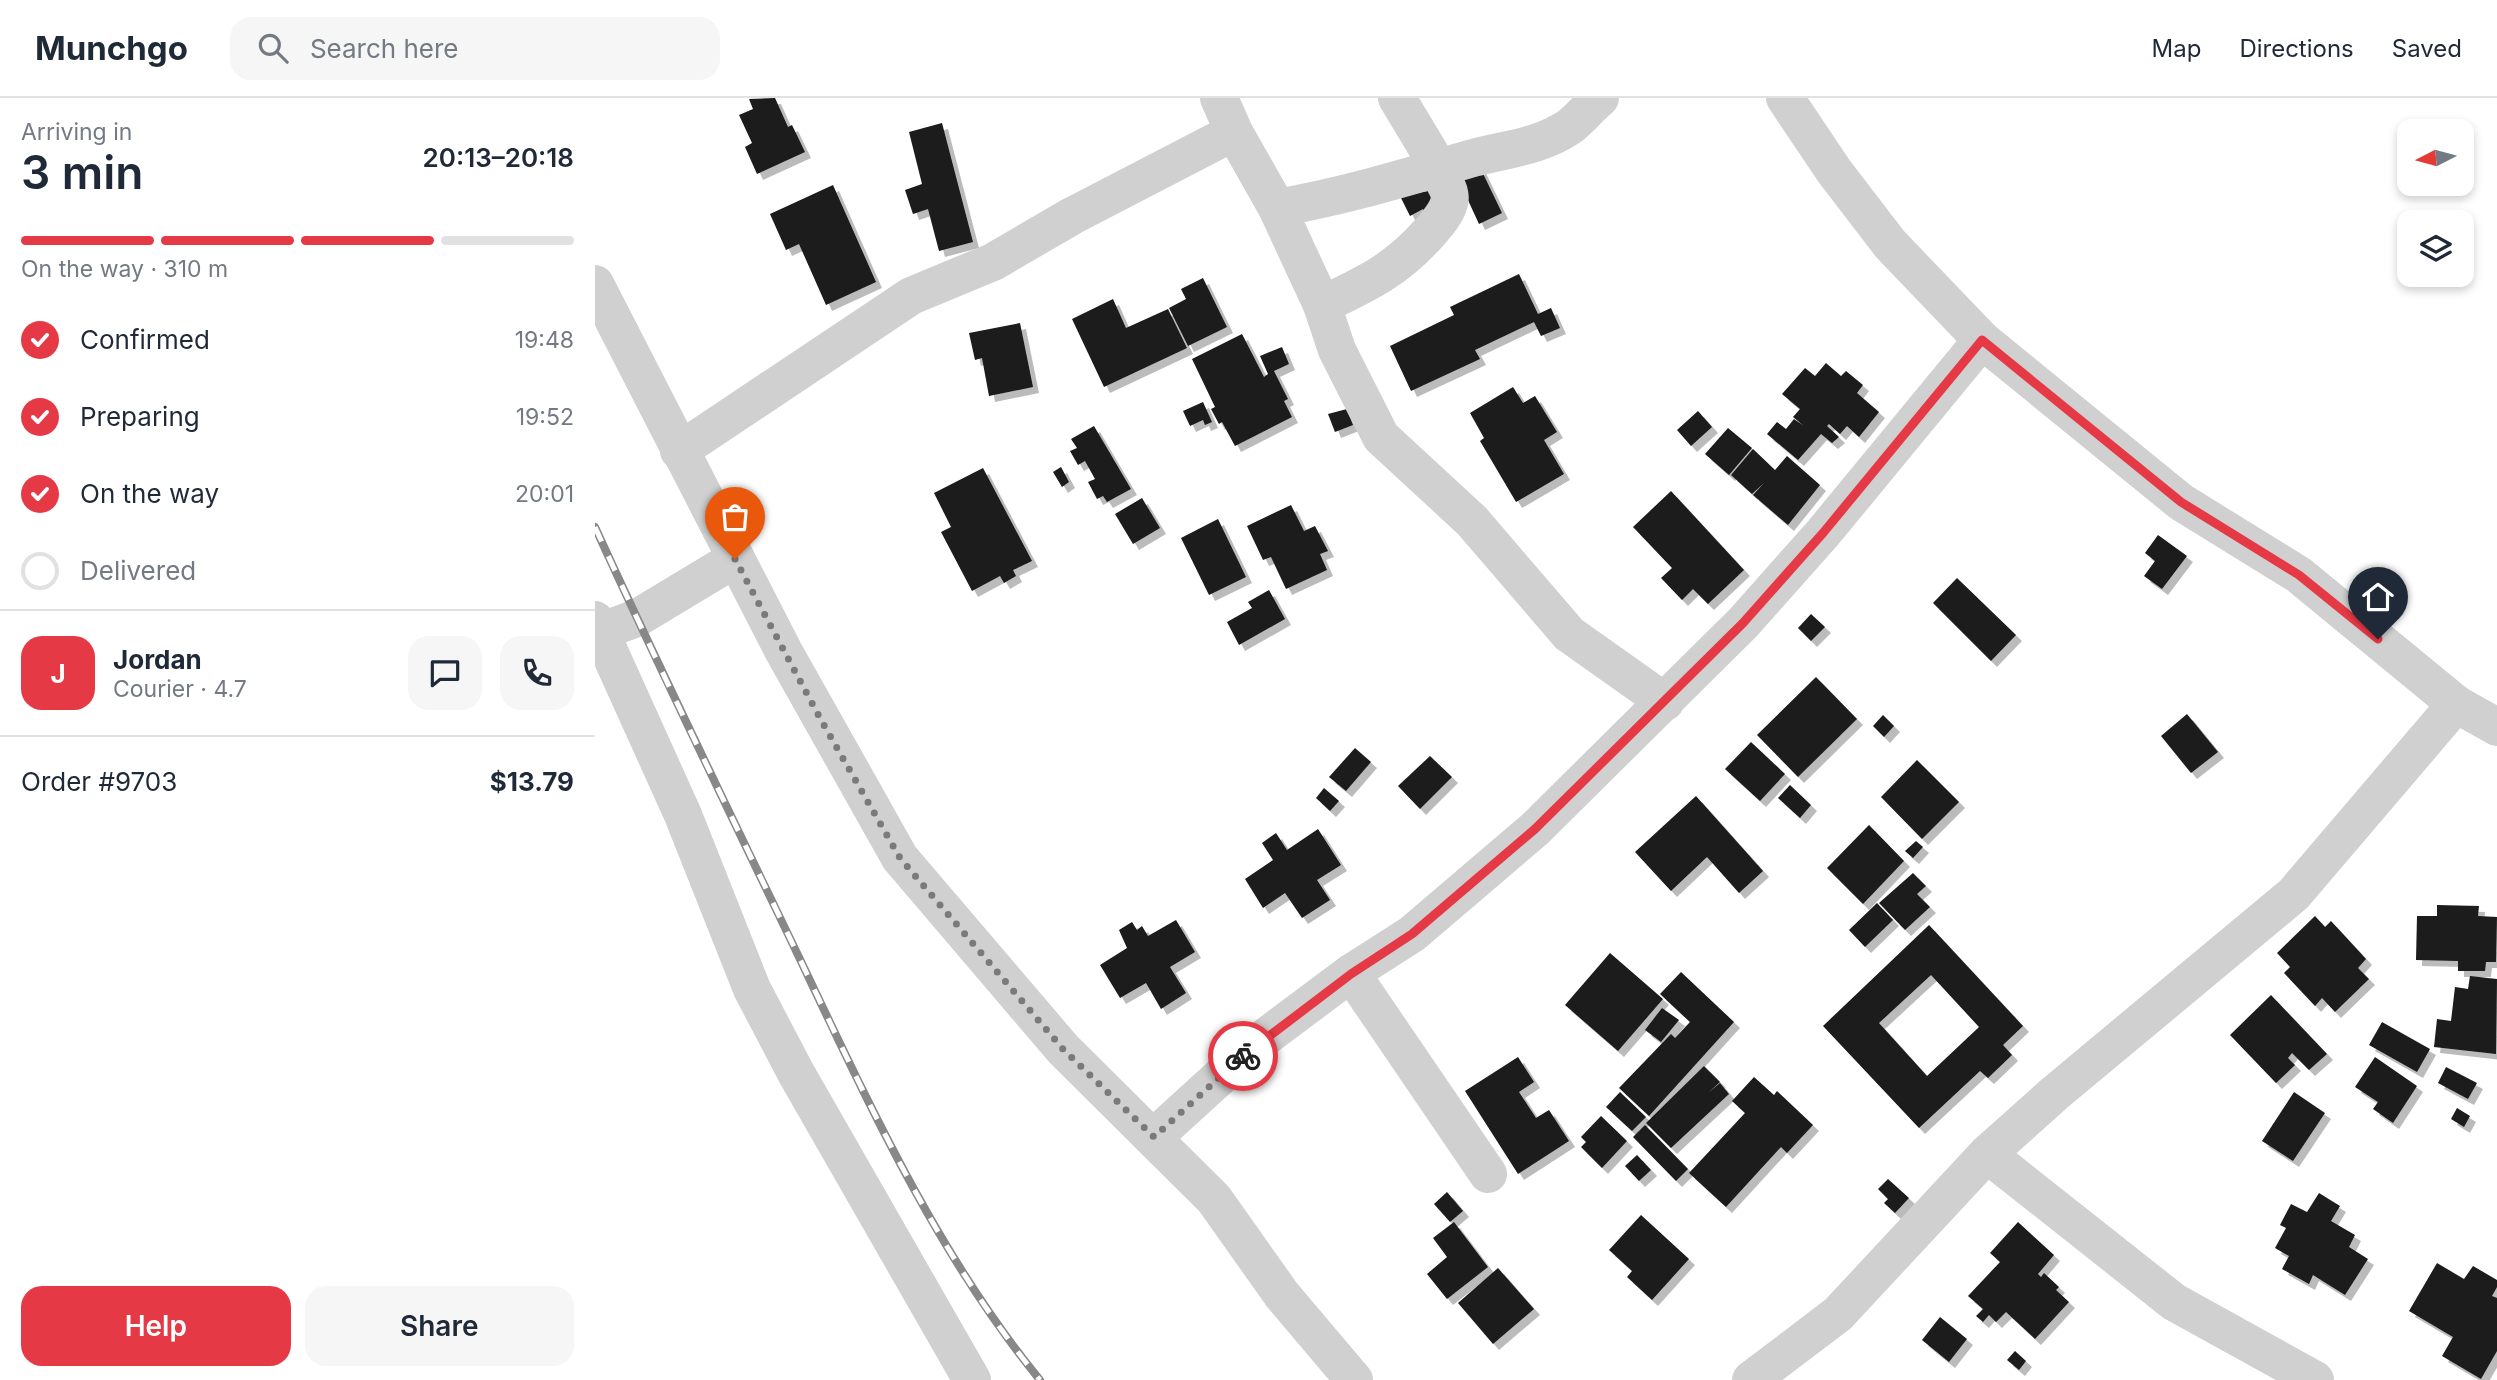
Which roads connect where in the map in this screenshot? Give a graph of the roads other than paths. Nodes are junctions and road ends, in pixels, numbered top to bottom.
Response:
1 (1397, 98) edge
2 (1600, 98) edge
3 (1785, 98) edge
4 (1227, 115) edge
5 (1440, 168) junction
6 (1277, 208) junction
7 (595, 284) edge
8 (1322, 305) junction
9 (1982, 340) junction
10 (679, 452) junction
11 (735, 559) junction
12 (598, 626) edge
13 (1665, 702) junction
14 (2456, 704) junction
15 (2497, 727) edge
16 (1351, 974) junction
17 (1154, 1137) junction
18 (1987, 1154) junction
19 (1489, 1174) dead end
20 (972, 1380) edge
21 (1354, 1380) edge
22 (1751, 1380) edge
23 (2315, 1380) edge

1 - 5 street
2 - 5 street
3 - 9 street
4 - 6 street
4 - 10 street
5 - 6 street
5 - 8 street
6 - 8 street
7 - 10 street
8 - 13 street
9 - 13 street
9 - 14 street
10 - 11 street
11 - 12 street
11 - 17 street
12 - 20 street
13 - 16 street
14 - 15 street
14 - 18 street
16 - 17 street
16 - 19 street
17 - 21 street
18 - 22 street
18 - 23 street

